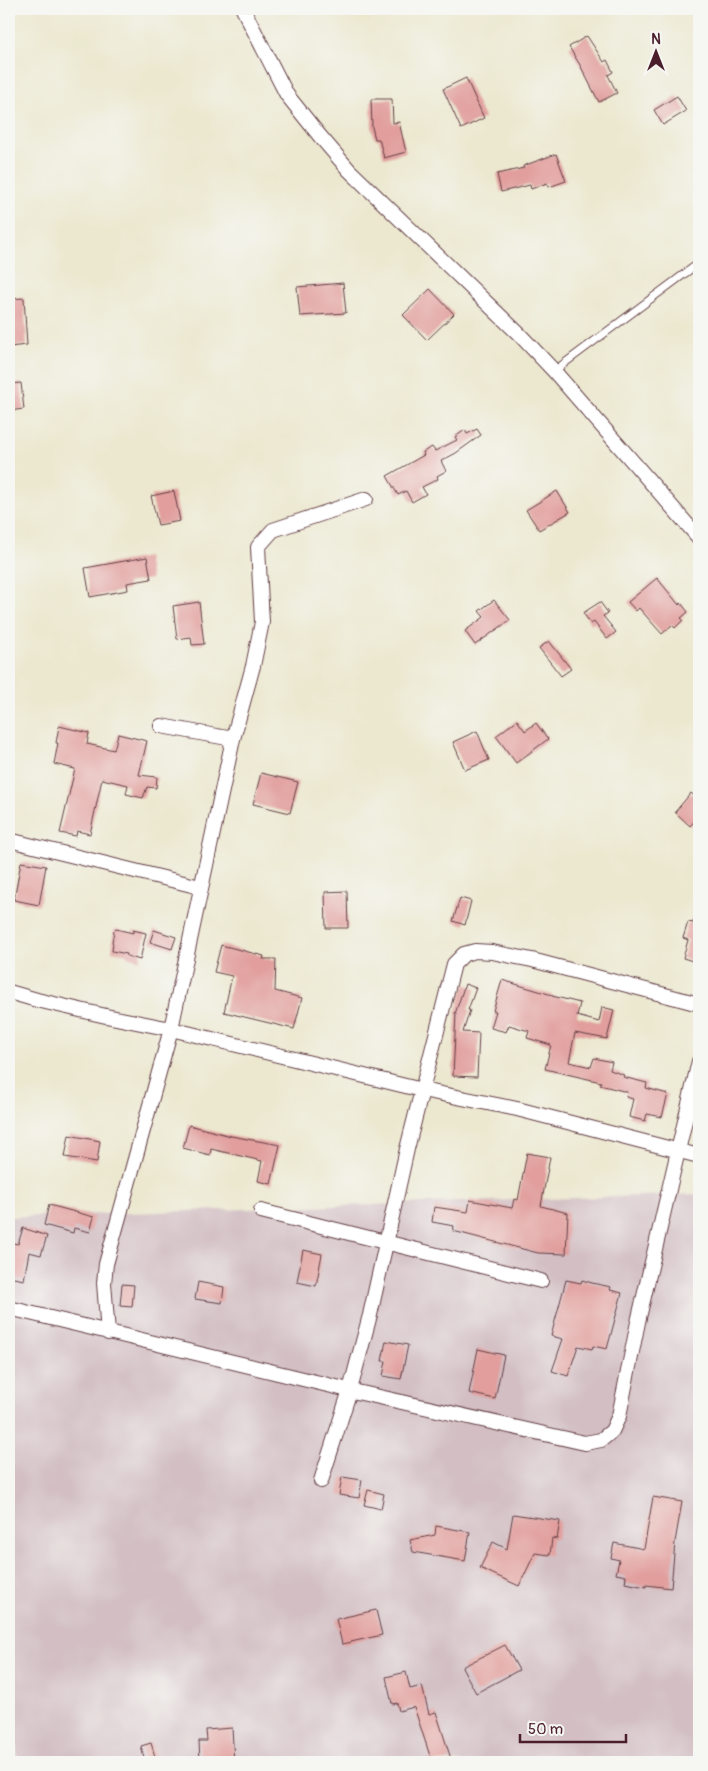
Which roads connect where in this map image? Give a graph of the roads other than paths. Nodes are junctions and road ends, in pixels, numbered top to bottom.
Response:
1 (243, 9) edge
2 (699, 263) edge
3 (554, 371) junction
4 (366, 499) dead end
5 (699, 538) edge
6 (161, 726) dead end
7 (233, 739) junction
8 (9, 840) edge
9 (200, 887) junction
10 (9, 992) edge
11 (699, 1004) edge
12 (171, 1029) junction
13 (699, 1060) edge
14 (422, 1090) junction
15 (677, 1151) junction
16 (699, 1156) edge
17 (261, 1211) dead end
18 (386, 1242) junction
19 (541, 1281) dead end
20 (9, 1308) edge
21 (108, 1333) junction
22 (350, 1390) junction
23 (321, 1481) dead end

1 - 3 street
2 - 3 lane
3 - 5 street
4 - 7 street
6 - 7 street
7 - 9 street
8 - 9 street
9 - 12 street
10 - 12 street
11 - 14 street
12 - 14 street
12 - 21 street
13 - 15 street
14 - 15 street
14 - 18 street
15 - 16 street
15 - 22 street
17 - 18 street
18 - 19 street
18 - 22 street
20 - 21 street
21 - 22 street
22 - 23 street

